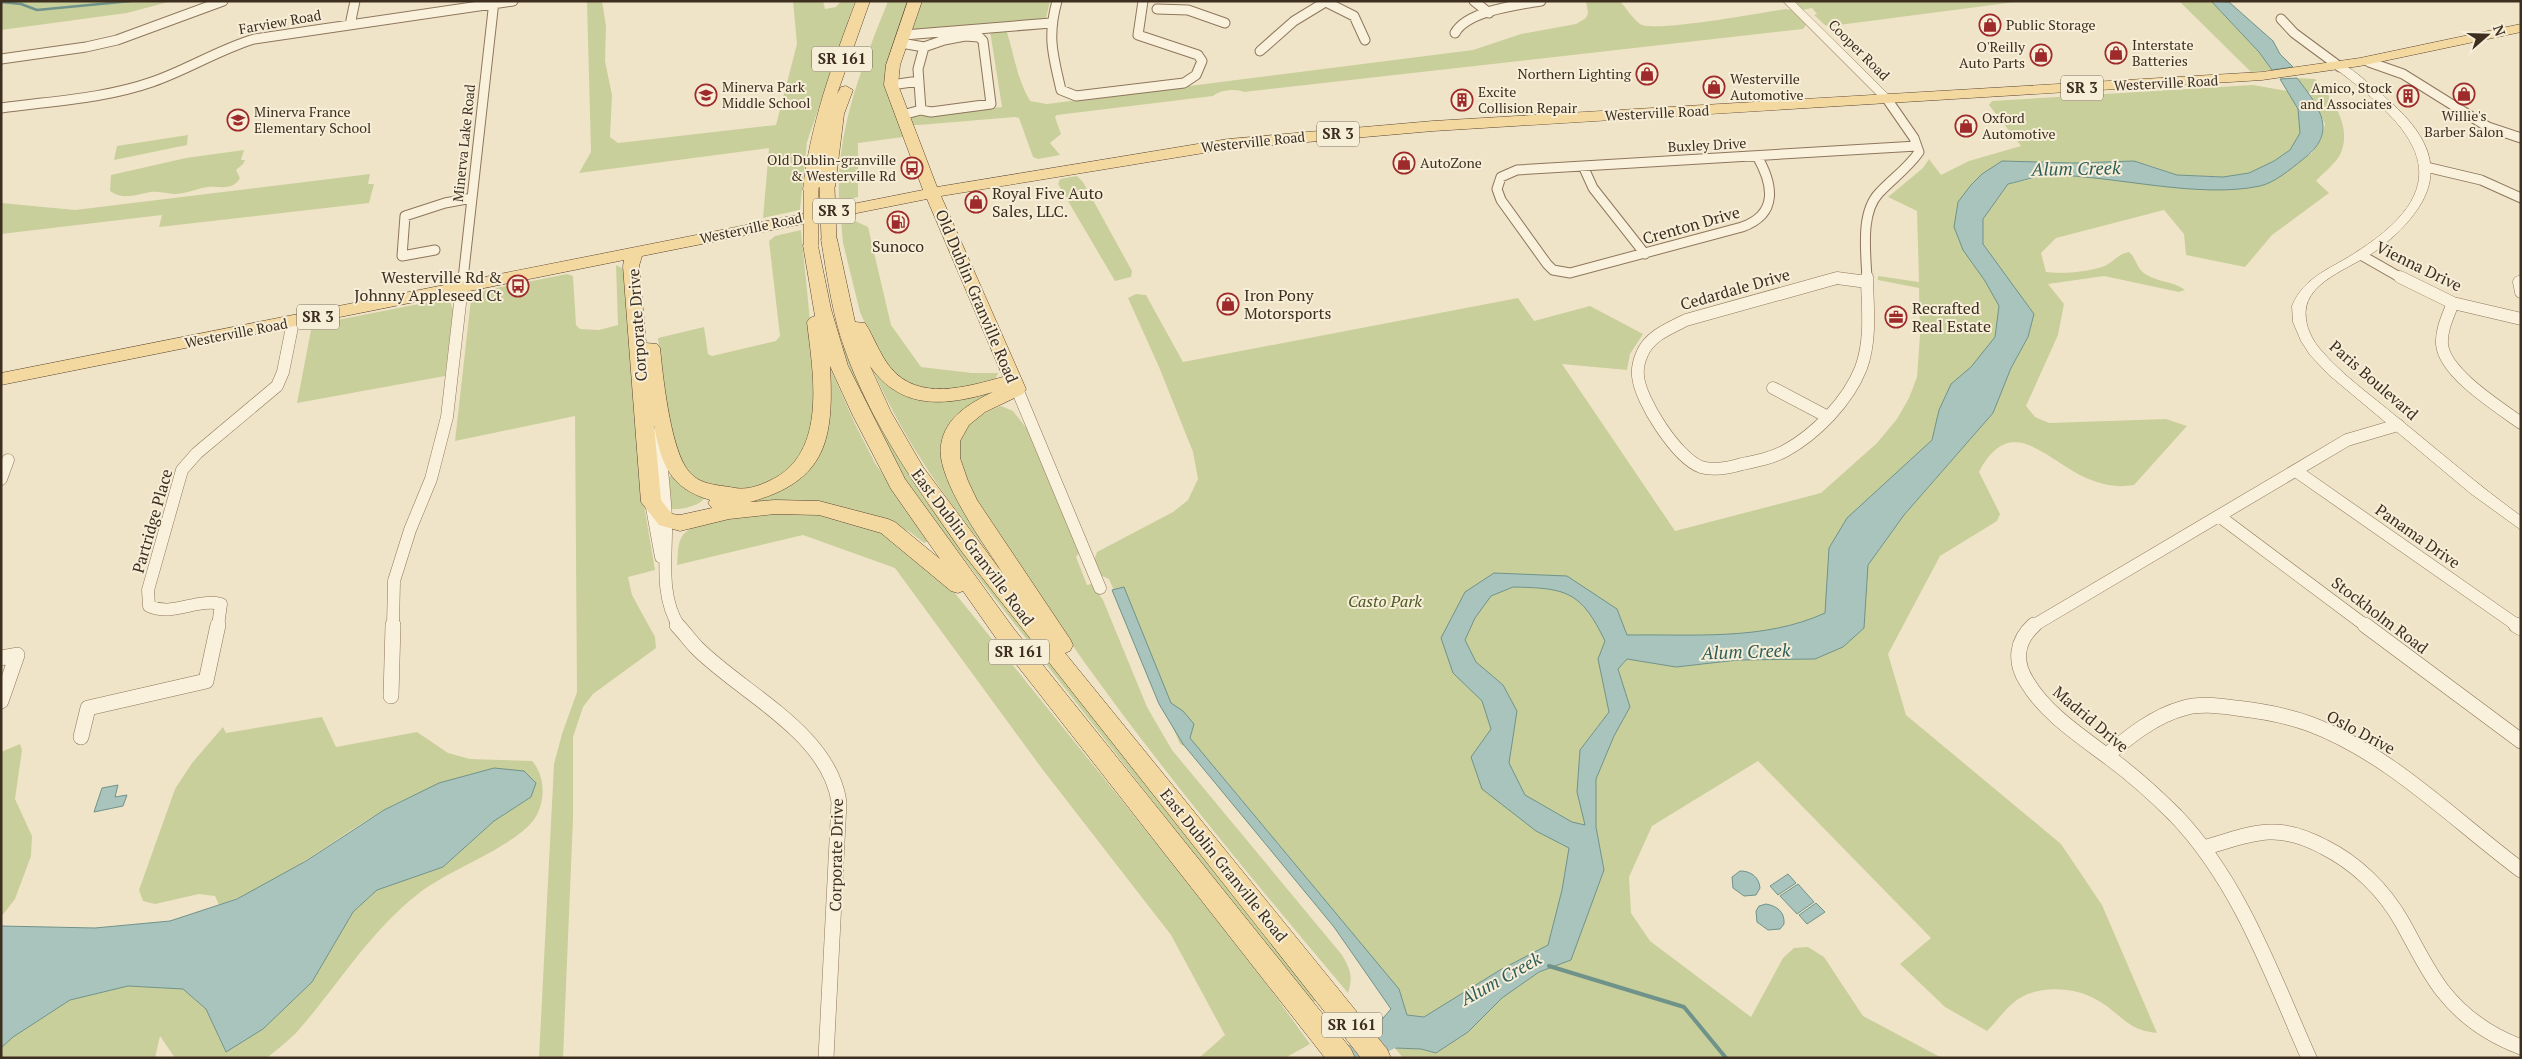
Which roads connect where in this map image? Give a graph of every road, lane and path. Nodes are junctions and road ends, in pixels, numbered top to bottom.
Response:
1 (223, 1) edge
2 (355, 1) edge
3 (514, 1) edge
4 (864, 1) edge
5 (872, 1) edge
6 (914, 1) edge
7 (1057, 1) edge
8 (1143, 1) edge
9 (1201, 1) edge
10 (1474, 1) edge
11 (1541, 1) edge
12 (1788, 1) edge
13 (1327, 2) edge
14 (494, 3) edge
15 (1157, 9) dead end
16 (1188, 10) junction
17 (1489, 13) junction
18 (2281, 19) dead end
19 (1051, 23) junction
20 (1225, 23) dead end
21 (350, 25) junction
22 (2521, 28) edge
23 (867, 32) dead end
24 (1455, 33) dead end
25 (902, 38) junction
26 (1365, 40) dead end
27 (924, 47) junction
28 (1260, 51) dead end
29 (2402, 54) junction
30 (1, 59) edge
31 (2369, 62) junction
32 (2340, 67) junction
33 (2403, 74) junction
34 (849, 80) dead end
35 (919, 81) junction
36 (890, 85) junction
37 (1887, 99) junction
38 (1, 108) edge
39 (922, 110) junction
40 (902, 115) junction
41 (2521, 138) edge
42 (1917, 146) junction
43 (1757, 156) junction
44 (1583, 166) junction
45 (2426, 167) junction
46 (819, 188) junction
47 (933, 192) junction
48 (472, 198) junction
49 (2521, 198) edge
50 (820, 242) junction
51 (435, 250) dead end
52 (635, 252) junction
53 (1645, 254) junction
54 (2361, 256) junction
55 (1563, 273) joint
56 (1867, 282) junction
57 (463, 288) junction
58 (2453, 303) junction
59 (2521, 319) edge
60 (293, 322) junction
61 (652, 363) junction
62 (1, 379) edge
63 (1015, 385) junction
64 (1773, 388) dead end
65 (1828, 416) junction
66 (2521, 423) edge
67 (2398, 425) junction
68 (8, 460) dead end
69 (2296, 471) junction
70 (1, 479) edge
71 (750, 495) junction
72 (2219, 516) junction
73 (2521, 524) edge
74 (660, 526) junction
75 (1100, 588) dead end
76 (2521, 628) edge
77 (1006, 636) junction
78 (1, 658) edge
79 (391, 696) dead end
80 (1, 701) edge
81 (81, 737) dead end
82 (2521, 741) edge
83 (2107, 755) junction
84 (1152, 777) junction
85 (2203, 848) junction
86 (2521, 870) edge
87 (2521, 1047) edge
88 (826, 1058) edge
89 (1342, 1058) edge
90 (1378, 1058) edge
91 (2309, 1058) edge

1 - 30 street
2 - 21 street
3 - 14 street, Farview Road
4 - 46 main road, East Dublin Granville Road / SR 161
5 - 23 main road
6 - 25 main road
7 - 19 street
8 - 19 street
9 - 16 street
10 - 17 street
11 - 17 street
12 - 37 street, Cooper Road
13 - 26 street
13 - 28 street
14 - 21 street, Farview Road
14 - 48 street, Minerva Lake Road
15 - 16 street
16 - 20 street
17 - 24 street
18 - 32 street
19 - 25 street
21 - 38 street, Farview Road
22 - 29 main road, Westerville Road / SR 3
25 - 27 street
25 - 36 main road
27 - 35 street
27 - 39 street
29 - 31 main road, Westerville Road / SR 3
29 - 33 street
31 - 32 main road, Westerville Road / SR 3
31 - 33 street
32 - 37 main road, Westerville Road / SR 3
32 - 45 street
33 - 41 street
34 - 46 main road, East Dublin Granville Road / SR 161
35 - 36 street
35 - 39 street
36 - 40 main road, Old Dublin Granville Road
37 - 42 street
37 - 47 main road, Westerville Road / SR 3
39 - 40 street
40 - 47 main road, Old Dublin Granville Road
42 - 43 street, Buxley Drive
42 - 56 street
43 - 44 street, Buxley Drive
43 - 53 street, Crenton Drive
44 - 53 street
44 - 55 street, Buxley Drive
45 - 49 street
45 - 54 street, Paris Boulevard
46 - 50 main road, East Dublin Granville Road / SR 161, bridge
47 - 52 main road, Westerville Road / SR 3
47 - 63 main road, Old Dublin Granville Road
48 - 51 street
48 - 57 street, Minerva Lake Road
50 - 63 main road
50 - 71 main road
50 - 77 main road, East Dublin Granville Road / SR 161
50 - 84 main road, East Dublin Granville Road / SR 161
52 - 57 main road, Westerville Road / SR 3
52 - 61 main road, Corporate Drive
52 - 74 main road, Corporate Drive
53 - 55 street, Crenton Drive
54 - 58 street, Vienna Drive
54 - 67 street, Paris Boulevard
56 - 65 street
56 - 65 street, Cedardale Drive
57 - 60 main road, Westerville Road / SR 3
57 - 79 street, Minerva Lake Road
58 - 59 street, Vienna Drive
58 - 66 street
60 - 62 main road, Westerville Road / SR 3
60 - 81 street, Partridge Place
61 - 71 main road
61 - 74 street, Corporate Drive
63 - 75 street, Old Dublin Granville Road
63 - 84 main road
64 - 65 street
67 - 69 street, Madrid Drive
67 - 73 street, Paris Boulevard
68 - 70 street
69 - 72 street, Madrid Drive
69 - 76 street, Panama Drive
71 - 74 main road
72 - 82 street, Stockholm Road
72 - 83 street, Madrid Drive
74 - 77 main road
74 - 88 street, Corporate Drive
77 - 89 main road, East Dublin Granville Road / SR 161
78 - 80 street
83 - 85 street, Madrid Drive
83 - 86 street, Oslo Drive
84 - 90 main road, East Dublin Granville Road / SR 161
85 - 87 street
85 - 91 street, Madrid Drive

